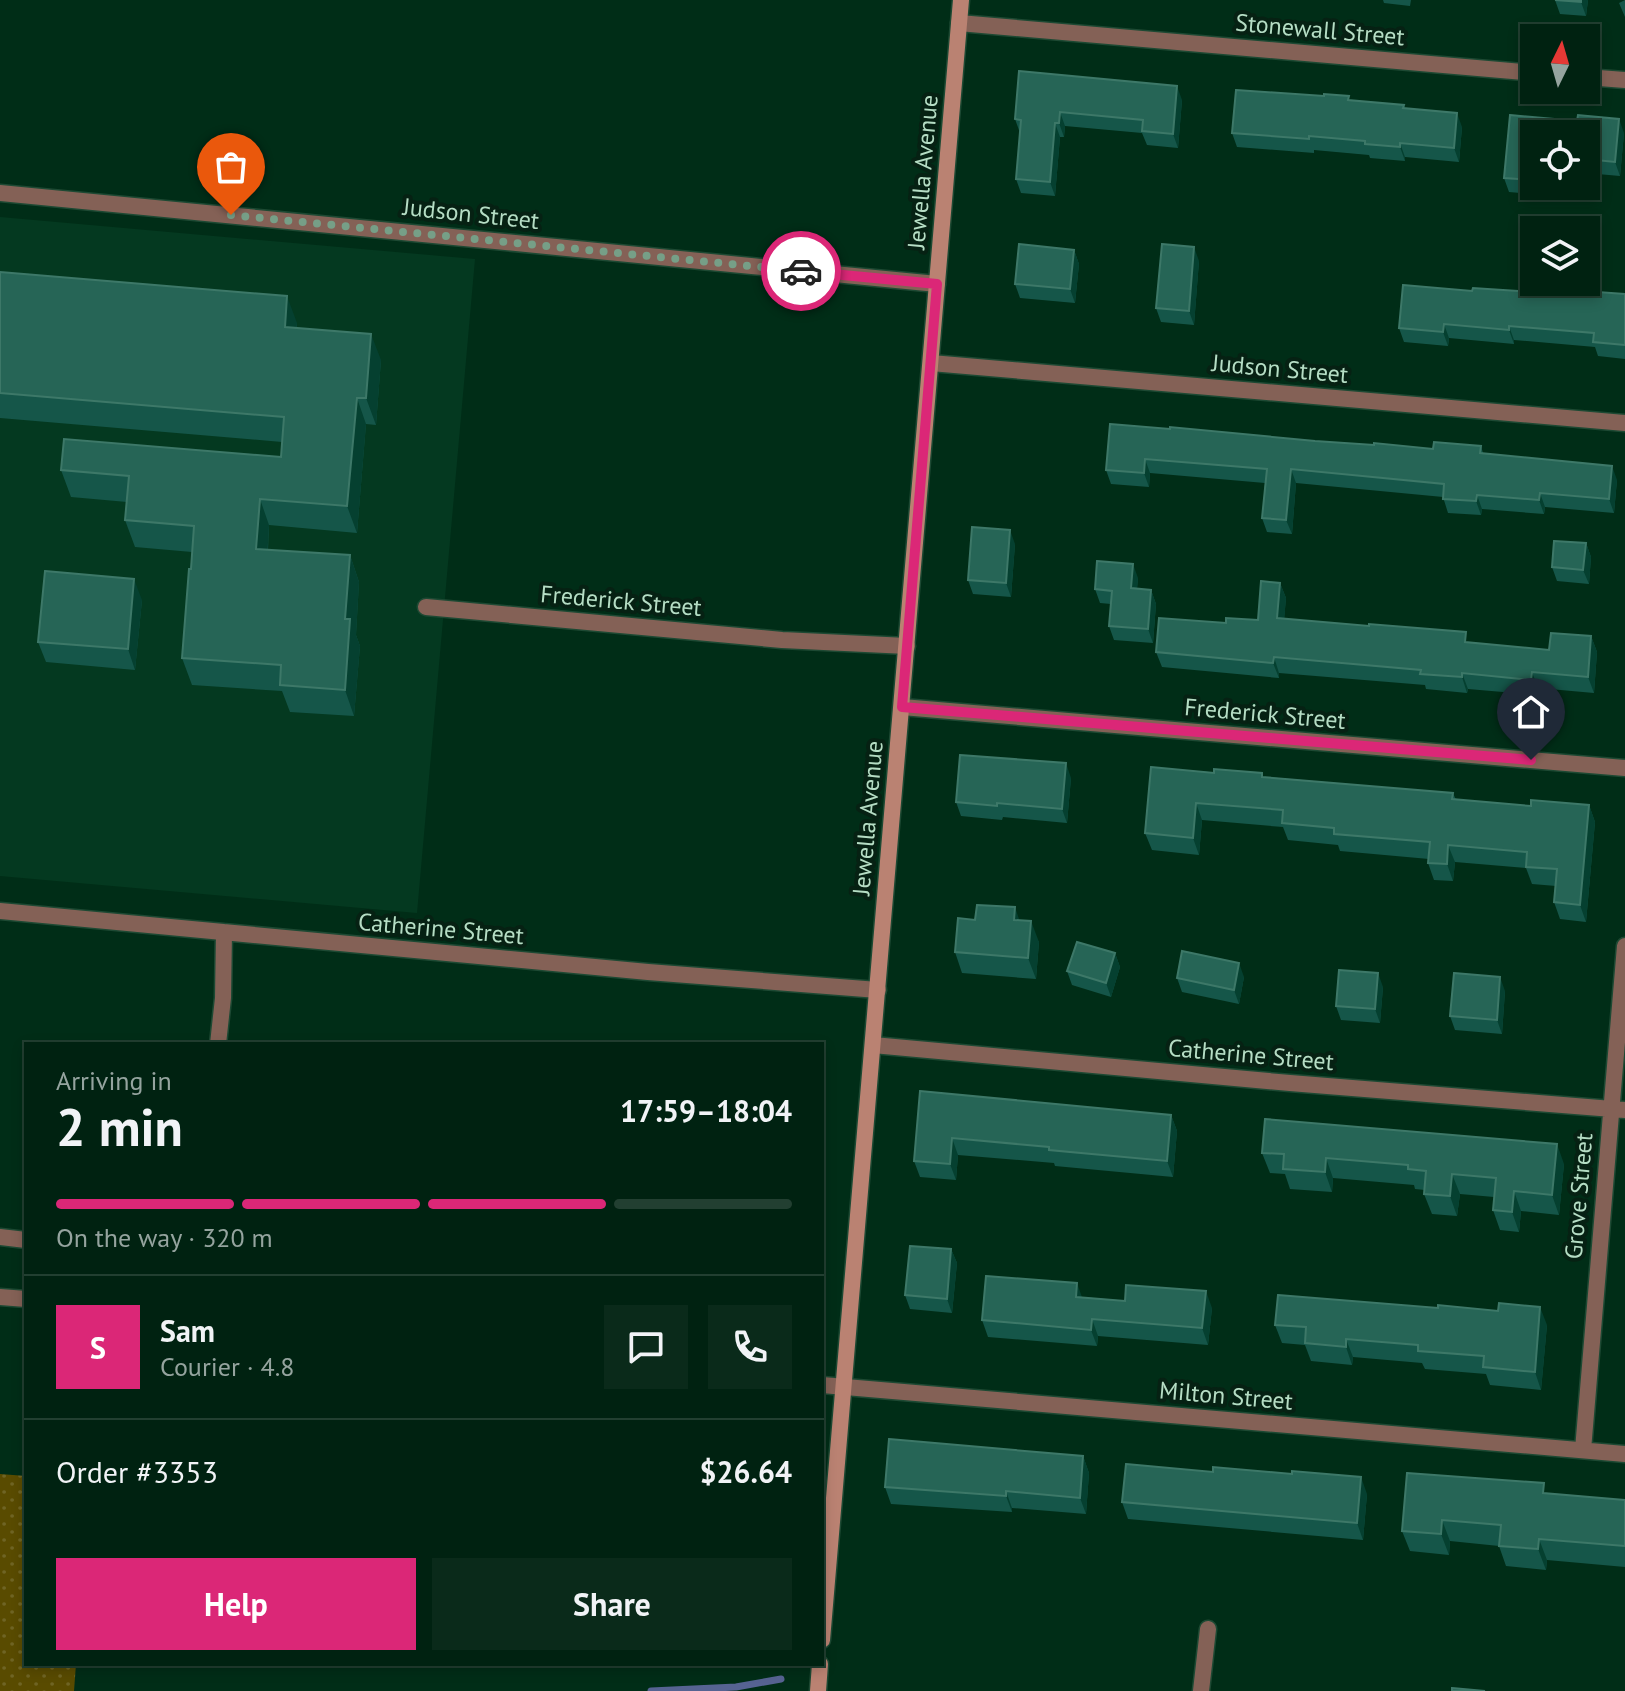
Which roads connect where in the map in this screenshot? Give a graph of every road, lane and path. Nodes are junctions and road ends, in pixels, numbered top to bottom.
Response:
1 (961, 0) edge
2 (959, 23) junction
3 (1520, 72) edge
4 (1600, 78) edge
5 (1625, 80) edge
6 (0, 193) edge
7 (937, 284) junction
8 (931, 363) junction
9 (1625, 423) edge
10 (426, 607) dead end
11 (907, 646) junction
12 (902, 707) junction
13 (1625, 768) edge
14 (0, 911) edge
15 (224, 932) junction
16 (1625, 946) edge
17 (878, 990) junction
18 (218, 1042) edge
19 (873, 1045) junction
20 (1618, 1110) edge
21 (0, 1237) edge
22 (24, 1240) edge
23 (0, 1297) edge
24 (24, 1299) edge
25 (824, 1385) edge
26 (844, 1387) junction
27 (1583, 1450) junction
28 (1625, 1454) edge
29 (824, 1617) edge
30 (1208, 1629) dead end
31 (820, 1666) edge
32 (818, 1691) edge
33 (1201, 1691) edge

1 - 2 main road, Jewella Avenue
2 - 3 street, Stonewall Street
2 - 7 main road, Jewella Avenue
4 - 5 street
6 - 7 street, Judson Street
7 - 8 main road, Jewella Avenue
8 - 9 street, Judson Street
8 - 11 main road, Jewella Avenue
10 - 11 street, Frederick Street
11 - 12 main road, Jewella Avenue
12 - 13 street, Frederick Street
12 - 17 main road, Jewella Avenue
14 - 15 street, Catherine Street
15 - 17 street, Catherine Street
15 - 18 street
16 - 20 street, Grove Street
17 - 19 main road, Jewella Avenue
19 - 20 street, Catherine Street
19 - 26 main road, Jewella Avenue
20 - 27 street, Grove Street
21 - 22 street
23 - 24 street
25 - 26 street, Milton Street
26 - 27 street, Milton Street
26 - 29 main road, Jewella Avenue
27 - 28 street, Milton Street
30 - 33 street
31 - 32 main road

